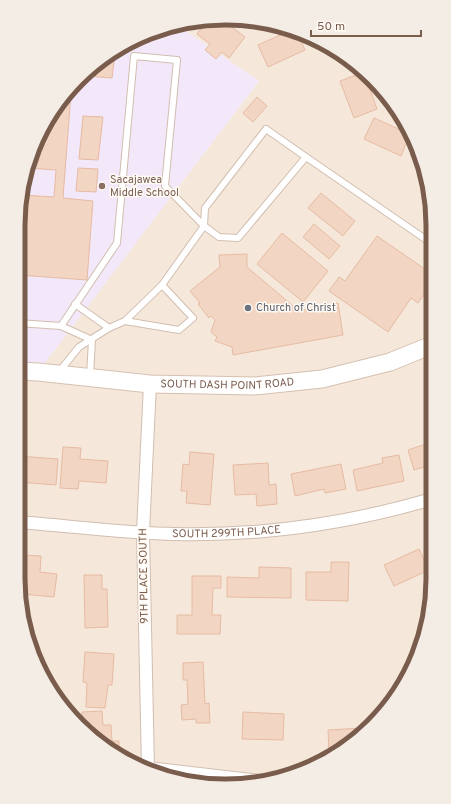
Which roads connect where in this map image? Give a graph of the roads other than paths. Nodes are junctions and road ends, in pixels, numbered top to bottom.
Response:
1 (306, 157) junction
2 (204, 226) junction
3 (426, 240) edge
4 (162, 285) junction
5 (76, 304) junction
6 (125, 322) junction
7 (25, 324) edge
8 (60, 326) junction
9 (109, 328) junction
10 (92, 340) junction
11 (426, 347) edge
12 (25, 372) edge
13 (57, 374) junction
14 (90, 377) junction
15 (150, 384) junction
16 (426, 501) edge
17 (25, 523) edge
18 (143, 532) junction
19 (148, 763) edge
20 (169, 770) edge
21 (241, 779) edge

1 - 2 lane
1 - 2 lane
1 - 3 lane
2 - 4 lane
2 - 5 lane
4 - 6 lane
4 - 6 lane
5 - 8 lane
5 - 9 lane
6 - 9 lane
7 - 8 lane
8 - 10 lane
9 - 10 lane
10 - 13 lane
10 - 14 lane
11 - 15 main road, SOUTH DASH POINT ROAD
12 - 13 main road, SOUTH DASH POINT ROAD
13 - 14 main road, SOUTH DASH POINT ROAD
14 - 15 main road, SOUTH DASH POINT ROAD
15 - 18 street, 9TH PLACE SOUTH
16 - 18 street, SOUTH 299TH PLACE
17 - 18 street, SOUTH 299TH PLACE
18 - 19 street, 9TH PLACE SOUTH
20 - 21 street

